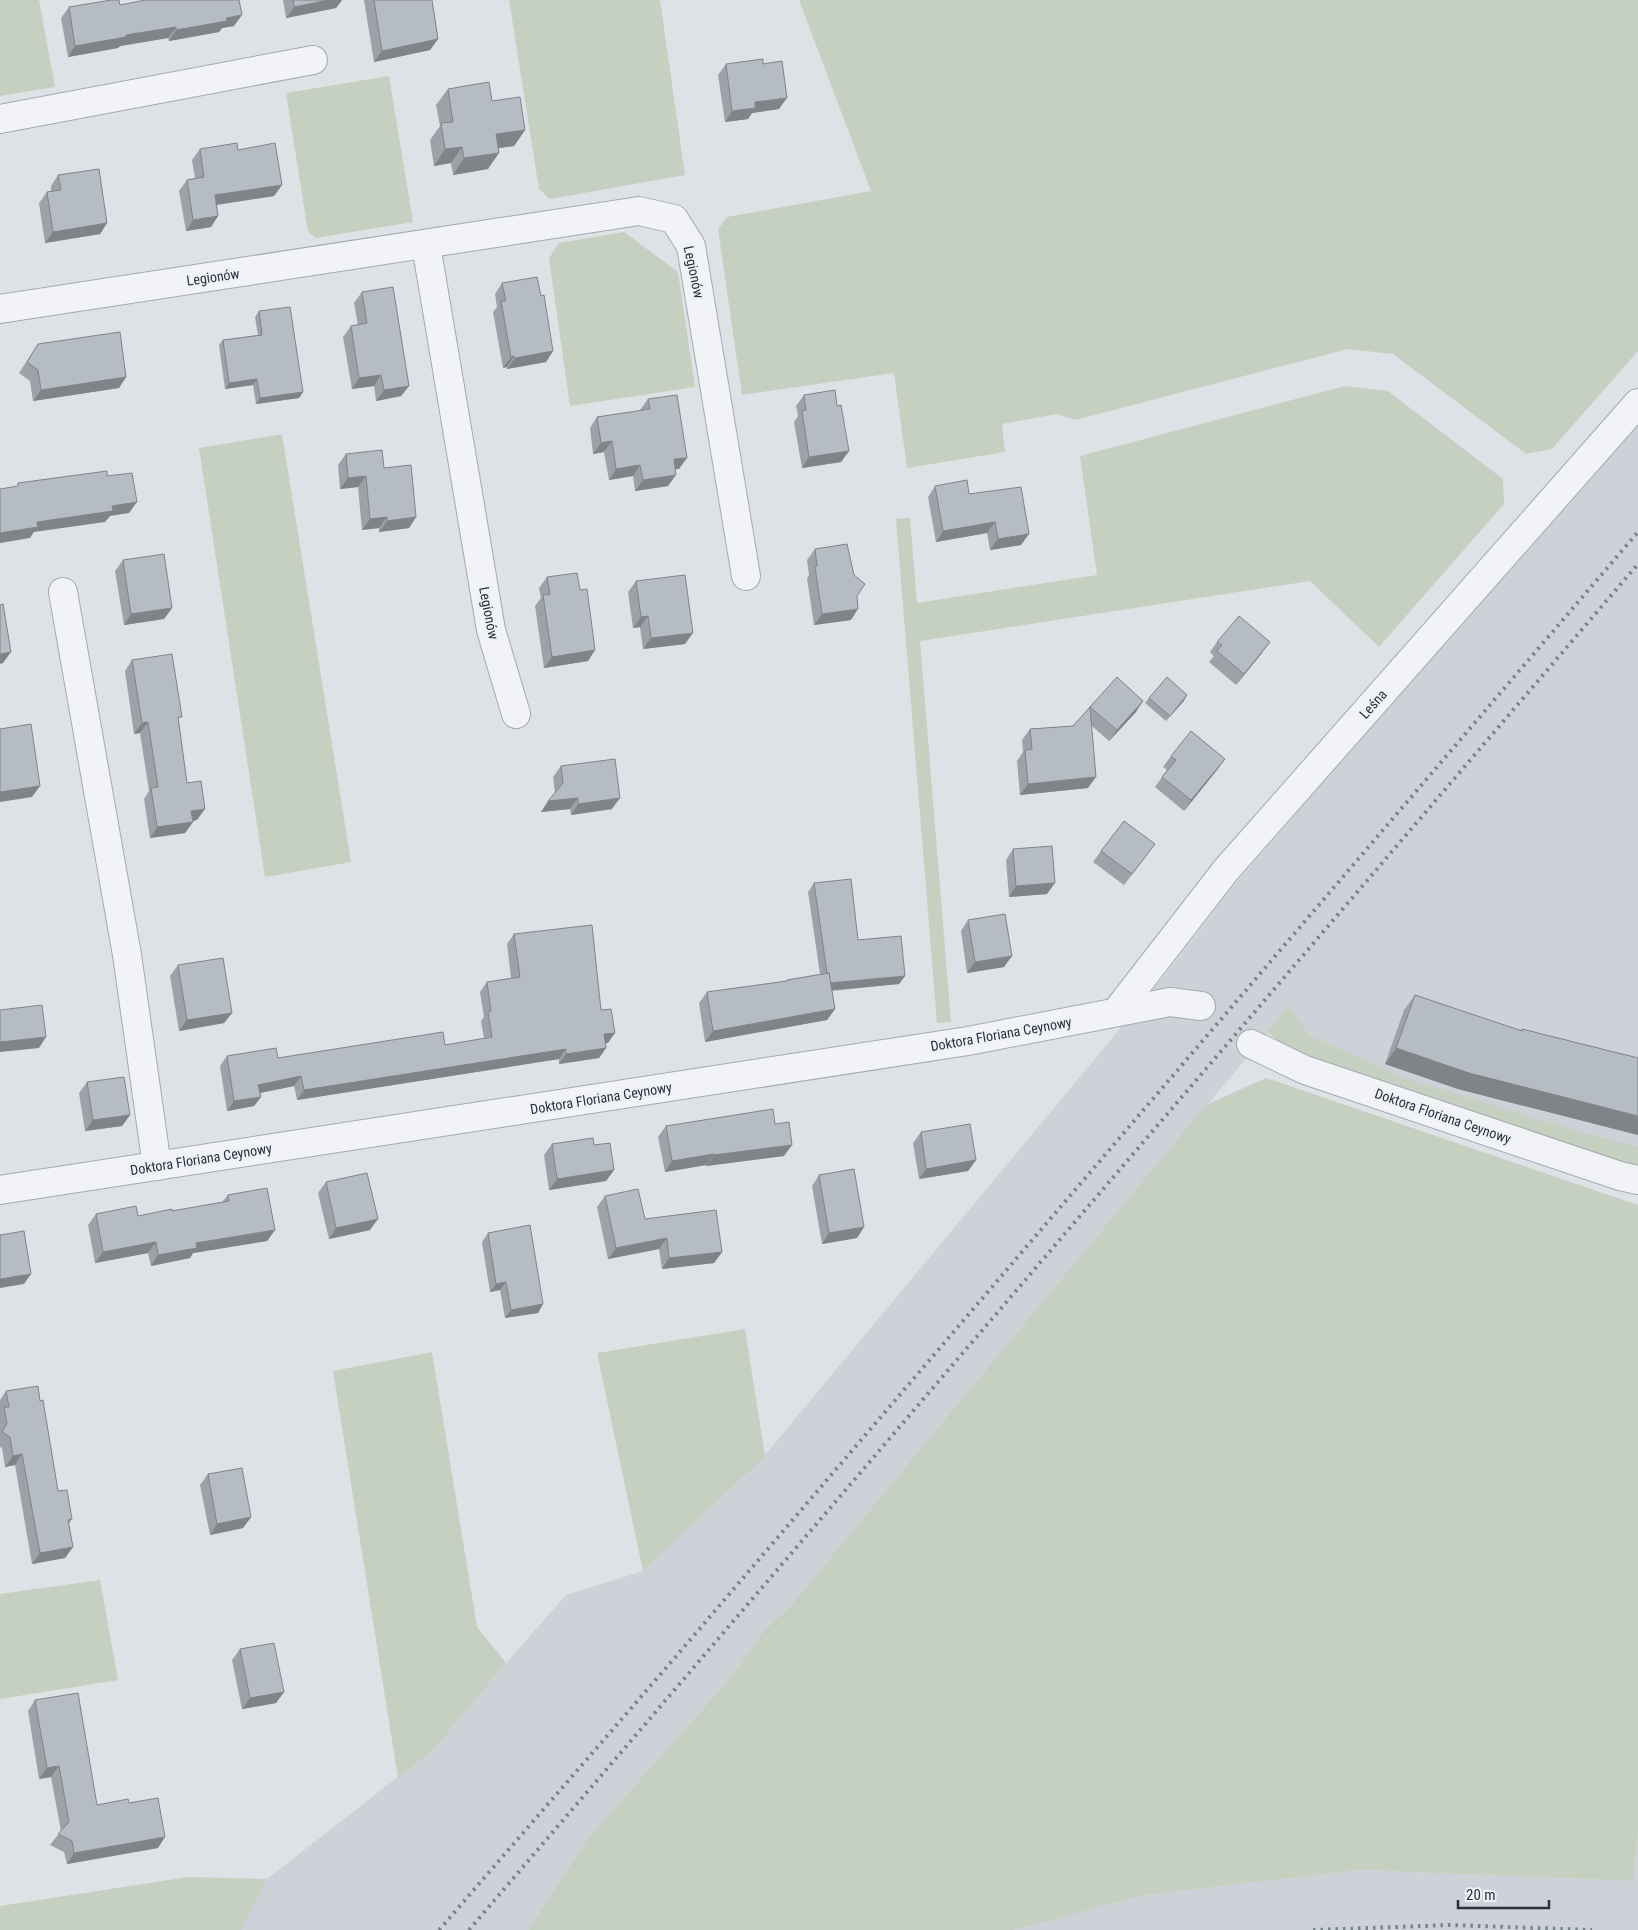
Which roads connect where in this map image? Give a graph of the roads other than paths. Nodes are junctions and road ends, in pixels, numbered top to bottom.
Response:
1 (314, 60) dead end
2 (0, 119) edge
3 (426, 244) junction
4 (0, 309) edge
5 (1638, 403) edge
6 (746, 576) dead end
7 (63, 592) dead end
8 (516, 714) dead end
9 (1201, 1006) dead end
10 (1116, 1012) junction
11 (1251, 1044) dead end
12 (157, 1166) junction
13 (1638, 1180) edge
14 (0, 1190) edge

1 - 2 street
3 - 4 street, Legionów
3 - 6 street, Legionów
3 - 8 street, Legionów
5 - 10 street, Leśna
7 - 12 street
9 - 10 street, Doktora Floriana Ceynowy
10 - 12 street, Doktora Floriana Ceynowy
11 - 13 street, Doktora Floriana Ceynowy
12 - 14 street, Doktora Floriana Ceynowy

